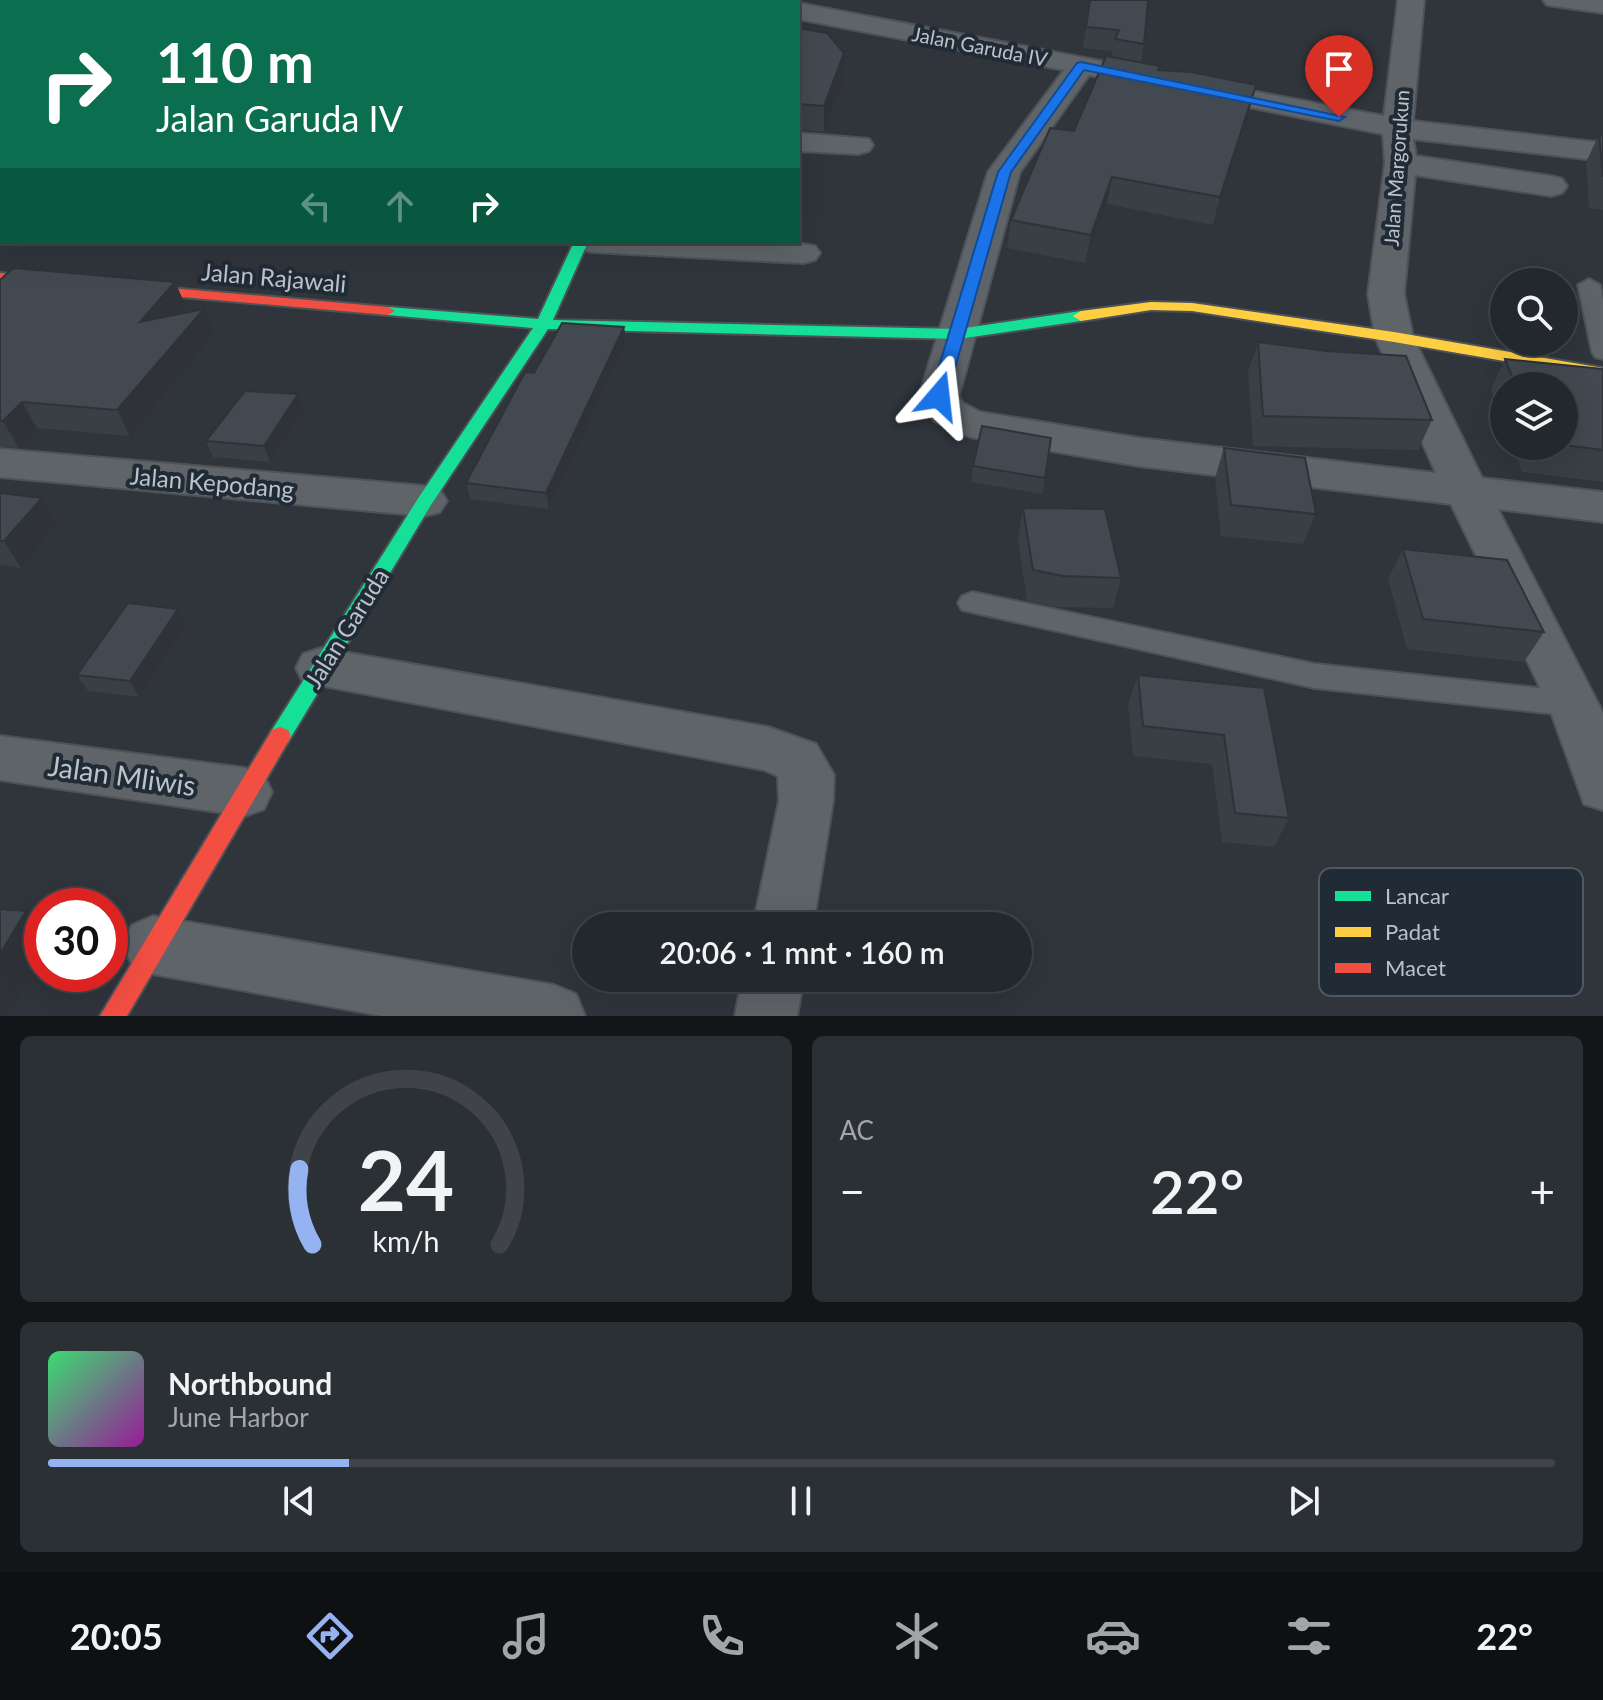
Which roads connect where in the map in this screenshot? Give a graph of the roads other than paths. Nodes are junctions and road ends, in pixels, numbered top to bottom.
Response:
1 (1411, 0) edge
2 (1556, 0) edge
3 (1603, 5) edge
4 (800, 11) edge
5 (1081, 66) junction
6 (1126, 74) edge
7 (1171, 83) edge
8 (1397, 128) junction
9 (800, 142) edge
10 (858, 145) dead end
11 (1603, 152) edge
12 (1401, 163) junction
13 (1551, 186) dead end
14 (580, 244) edge
15 (630, 244) edge
16 (803, 253) dead end
17 (0, 277) edge
18 (1589, 285) dead end
19 (543, 324) junction
20 (958, 334) junction
21 (1394, 337) junction
22 (1603, 352) edge
23 (1603, 373) edge
24 (0, 463) edge
25 (1467, 492) junction
26 (425, 501) junction
27 (1603, 507) edge
28 (972, 603) dead end
29 (321, 668) junction
30 (1588, 706) edge
31 (0, 758) edge
32 (1603, 787) edge
33 (245, 792) junction
34 (786, 912) edge
35 (153, 945) junction
36 (770, 992) edge
37 (113, 1016) edge
38 (554, 1016) edge
39 (766, 1016) edge

1 - 8 street, Jalan Margorukun
2 - 3 street
4 - 5 street, Jalan Garuda IV
5 - 6 street, Jalan Garuda IV
5 - 20 street
7 - 8 street
8 - 11 street
8 - 12 street, Jalan Margorukun
9 - 10 street
12 - 13 street
12 - 21 street, Jalan Margorukun
14 - 19 street, Jalan Garuda
15 - 16 street
17 - 19 street, Jalan Rajawali
18 - 22 lane
19 - 20 street, Jalan Rajawali
19 - 26 street, Jalan Garuda
20 - 21 street, Jalan Rajawali
20 - 25 street
21 - 23 street, Jalan Rajawali
21 - 25 street, Jalan Margorukun
24 - 26 street, Jalan Kepodang
25 - 27 street
25 - 30 street, Jalan Margorukun
26 - 29 street, Jalan Garuda
28 - 30 lane
29 - 33 street, Jalan Garuda
29 - 34 street
30 - 32 street, Jalan Margorukun
31 - 33 street, Jalan Mliwis
33 - 35 street, Jalan Garuda
35 - 37 street, Jalan Garuda
35 - 38 street
36 - 39 street

